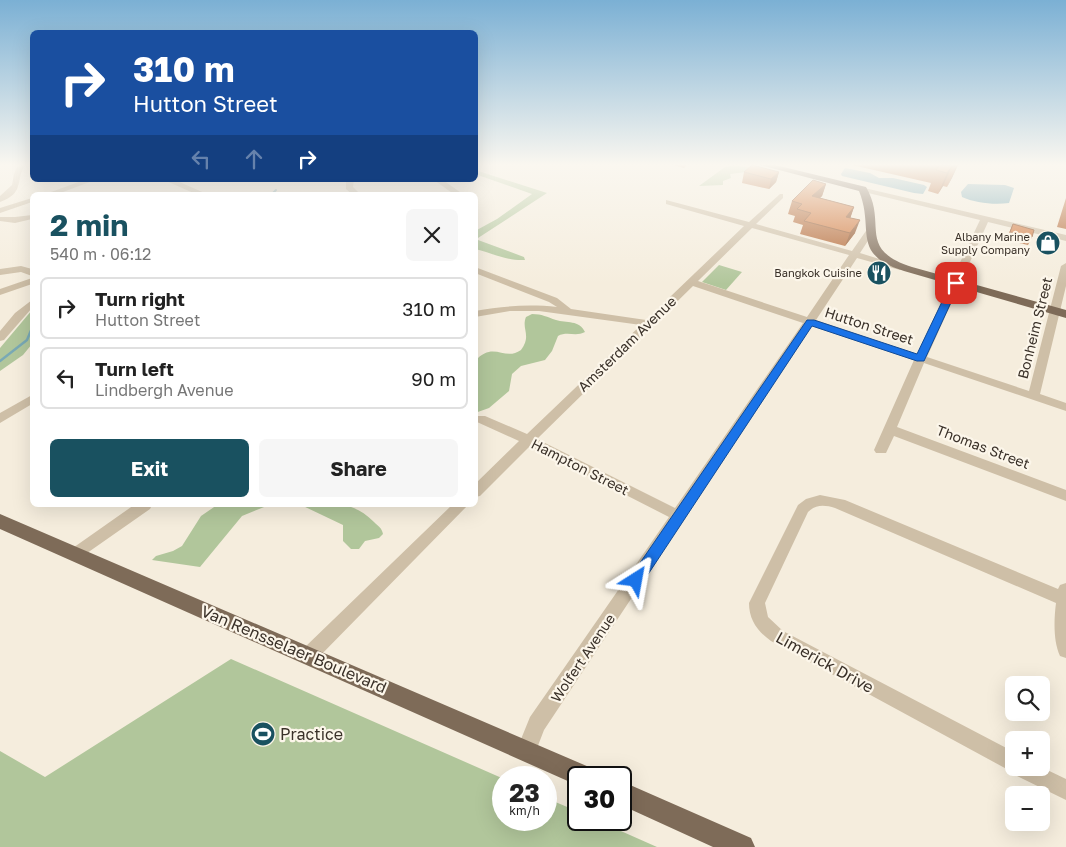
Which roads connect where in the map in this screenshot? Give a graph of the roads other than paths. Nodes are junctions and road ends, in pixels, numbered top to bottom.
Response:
1 (21, 205) edge
2 (678, 205) edge
3 (771, 205) edge
4 (867, 205) edge
5 (926, 205) edge
6 (0, 211) edge
7 (30, 217) edge
8 (0, 219) edge
9 (985, 219) junction
10 (750, 225) junction
11 (871, 230) junction
12 (1066, 238) edge
13 (856, 255) junction
14 (1066, 266) edge
15 (908, 269) junction
16 (478, 271) edge
17 (0, 272) edge
18 (30, 273) edge
19 (30, 275) edge
20 (30, 275) edge
21 (691, 282) junction
22 (0, 283) edge
23 (956, 283) junction
24 (0, 292) edge
25 (30, 305) edge
26 (568, 310) junction
27 (1061, 312) edge
28 (478, 313) edge
29 (810, 322) junction
30 (649, 323) junction
31 (0, 338) edge
32 (920, 359) junction
33 (1034, 396) junction
34 (30, 400) edge
35 (1066, 407) edge
36 (0, 419) edge
37 (481, 419) dead end
38 (889, 429) junction
39 (528, 440) junction
40 (881, 450) dead end
41 (478, 489) edge
42 (1066, 496) edge
43 (142, 507) edge
44 (460, 507) edge
45 (679, 516) junction
46 (0, 521) edge
47 (75, 554) junction
48 (1065, 594) edge
49 (1066, 650) edge
50 (309, 655) junction
51 (526, 749) junction
52 (1005, 758) edge
53 (567, 768) edge
54 (1038, 776) edge
55 (1066, 790) edge
56 (632, 798) edge
57 (742, 847) edge

1 - 6 street
2 - 10 street
3 - 10 street, Amsterdam Avenue
4 - 11 main road
5 - 9 street
7 - 8 street
9 - 12 street
9 - 23 street
10 - 13 street
10 - 21 street, Amsterdam Avenue
11 - 13 street, Wolfert Avenue
11 - 15 main road
13 - 15 street
13 - 29 street, Wolfert Avenue
14 - 27 street, Bonheim Street
15 - 23 main road
16 - 26 street
17 - 18 street
19 - 22 street
20 - 24 street
21 - 29 street, Hutton Street
21 - 30 street, Amsterdam Avenue
23 - 27 main road
23 - 32 street
25 - 31 street
26 - 28 street
26 - 30 street
27 - 33 street, Bonheim Street
29 - 32 street, Hutton Street
29 - 45 street, Wolfert Avenue
30 - 39 street, Amsterdam Avenue
32 - 33 street, Hutton Street
32 - 38 street
33 - 35 street, Hutton Street
34 - 36 street
37 - 39 street, Hampton Street
38 - 40 street
38 - 42 street, Thomas Street
39 - 41 street, Amsterdam Avenue
39 - 45 street, Hampton Street
43 - 47 street
44 - 50 street
45 - 51 street, Wolfert Avenue
46 - 47 main road, Van Rensselaer Boulevard
47 - 50 main road, Van Rensselaer Boulevard
48 - 49 street
48 - 52 street, Limerick Drive
50 - 51 main road, Van Rensselaer Boulevard
51 - 53 main road, Van Rensselaer Boulevard
54 - 55 street
56 - 57 main road

